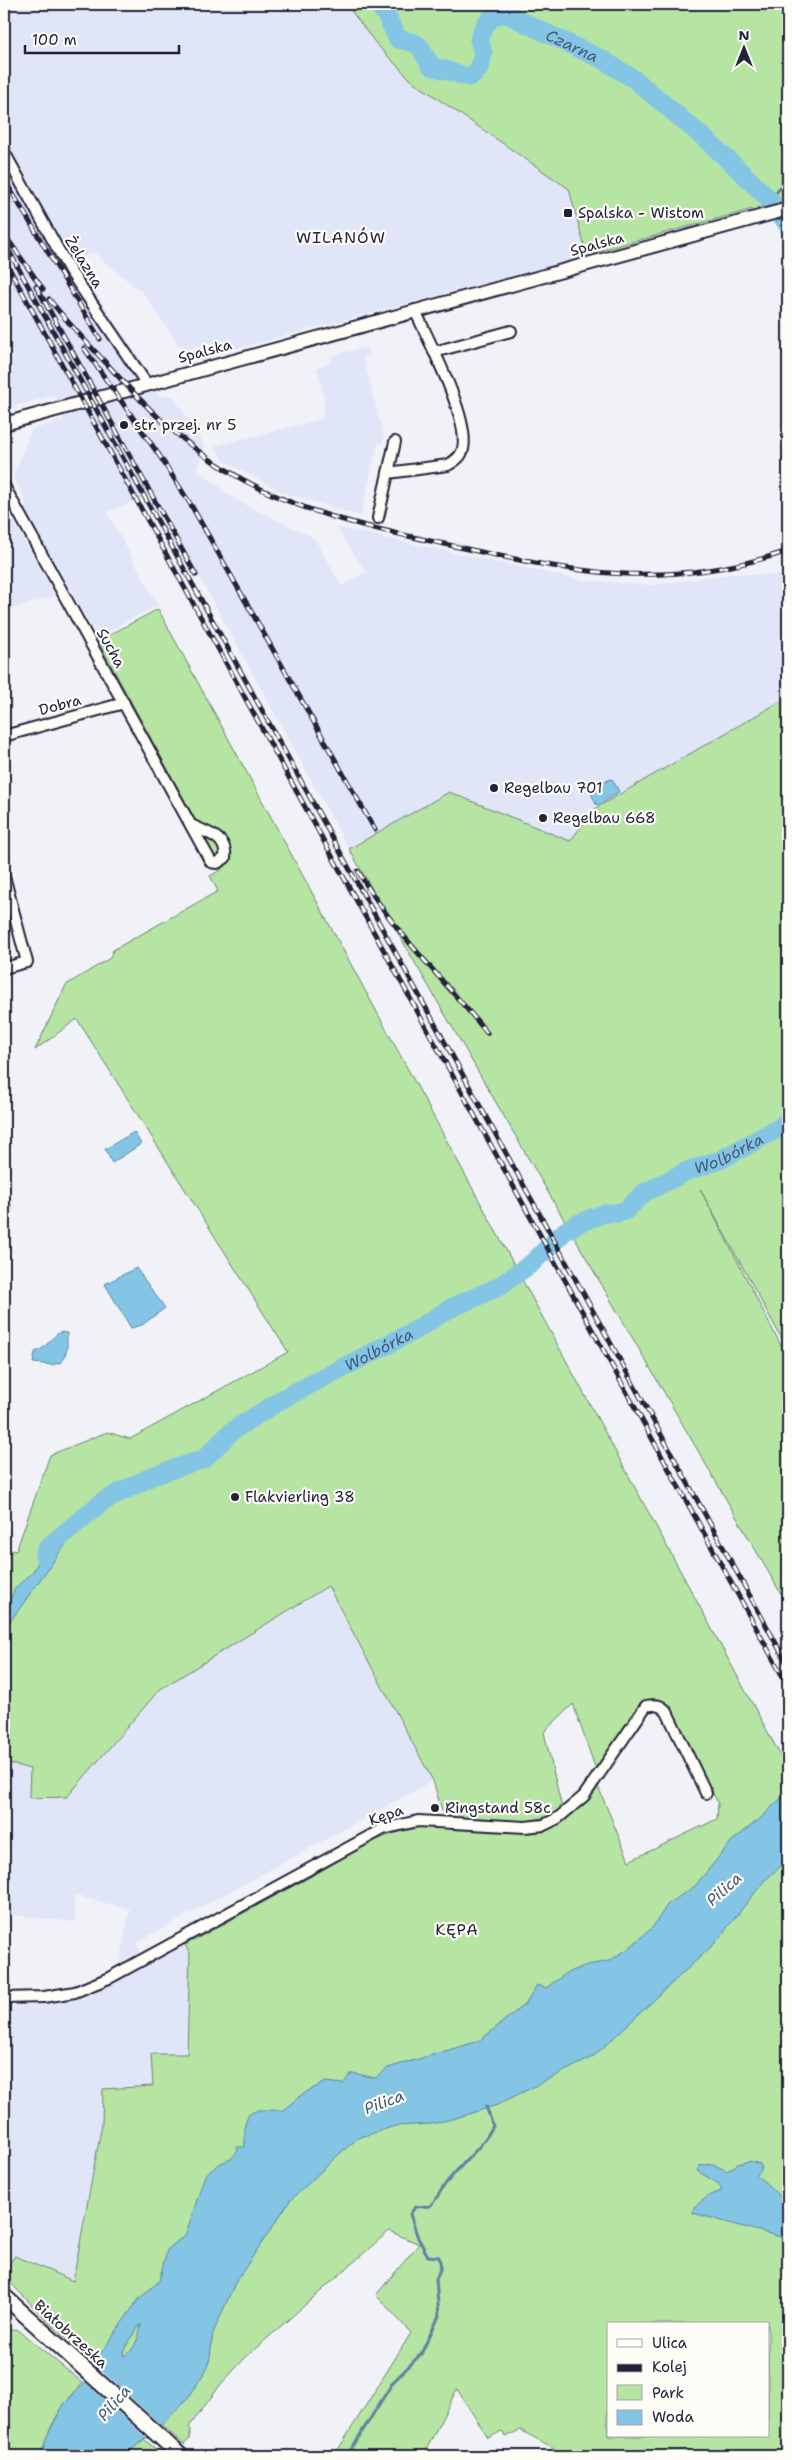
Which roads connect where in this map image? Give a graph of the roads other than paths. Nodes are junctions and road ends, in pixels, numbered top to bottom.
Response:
1 (4, 152) edge
2 (788, 209) edge
3 (414, 310) junction
4 (511, 331) dead end
5 (434, 352) junction
6 (146, 384) junction
7 (4, 424) edge
8 (395, 442) dead end
9 (388, 473) junction
10 (4, 486) edge
11 (378, 518) dead end
12 (124, 703) junction
13 (4, 736) edge
14 (191, 826) dead end
15 (4, 876) edge
16 (4, 968) edge
17 (706, 1793) dead end
18 (4, 1998) edge
19 (4, 2298) edge
20 (176, 2451) edge

1 - 6 street, Żelazna
2 - 3 street, Spalska
3 - 5 street
3 - 6 street, Spalska
4 - 5 street
5 - 9 street
6 - 7 street, Spalska
8 - 9 street
9 - 11 street
10 - 12 street, Sucha
12 - 13 street, Dobra
12 - 14 street, Sucha
15 - 16 street
17 - 18 street, Kępa
19 - 20 main road, Białobrzeska

